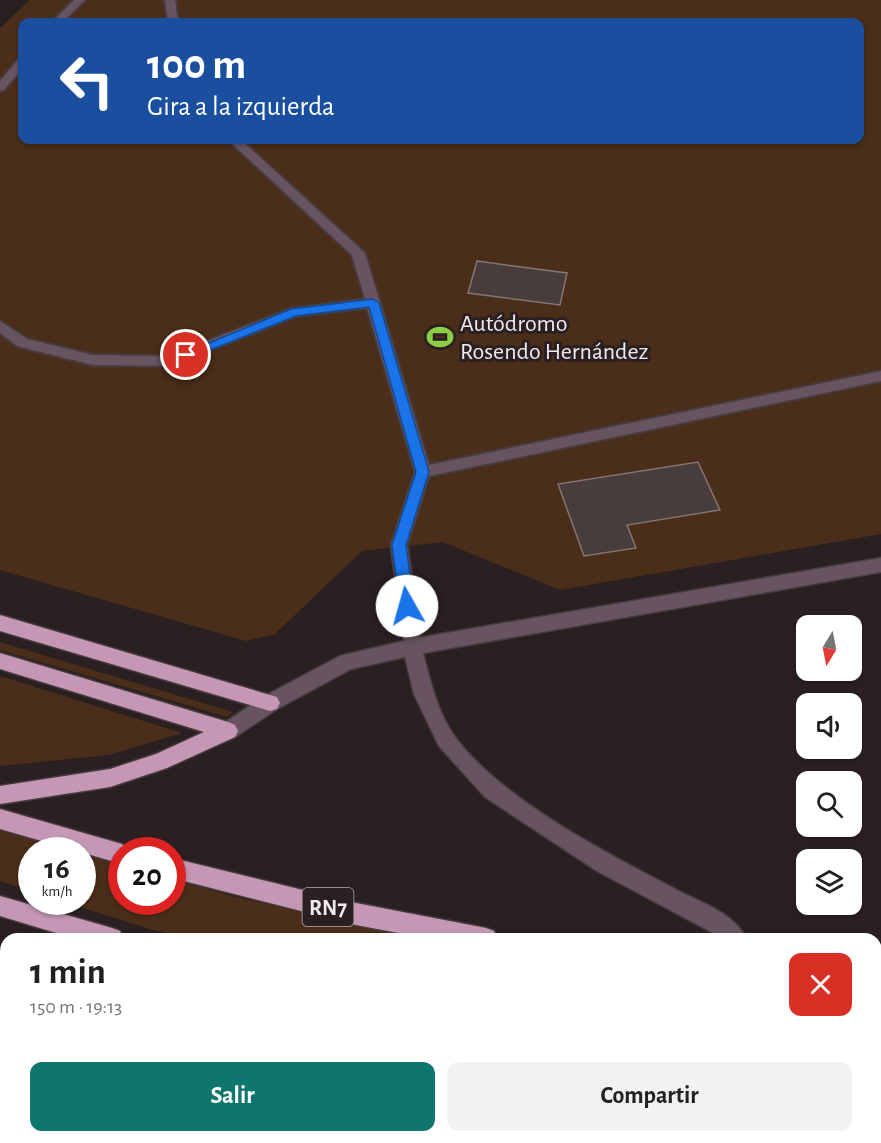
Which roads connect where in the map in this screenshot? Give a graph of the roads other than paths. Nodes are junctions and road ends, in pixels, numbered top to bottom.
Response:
1 (80, 0) edge
2 (170, 0) edge
3 (61, 18) edge
4 (172, 18) edge
5 (18, 67) edge
6 (0, 88) edge
7 (238, 144) edge
8 (373, 303) junction
9 (0, 326) edge
10 (881, 376) edge
11 (423, 472) junction
12 (881, 565) edge
13 (0, 623) edge
14 (412, 647) junction
15 (0, 662) edge
16 (270, 703) junction
17 (228, 732) junction
18 (0, 795) edge
19 (0, 819) edge
20 (108, 850) edge
21 (186, 872) edge
22 (0, 906) edge
23 (92, 933) edge
24 (455, 933) edge
25 (730, 933) edge

1 - 3 lane
2 - 4 lane
5 - 6 lane
7 - 8 lane
8 - 9 lane
8 - 11 lane
10 - 11 lane
11 - 14 lane
12 - 14 street
13 - 16 highway
14 - 16 street
14 - 25 street
15 - 17 highway
16 - 17 street
17 - 18 highway
19 - 20 highway
21 - 24 highway, RN7
22 - 23 highway

